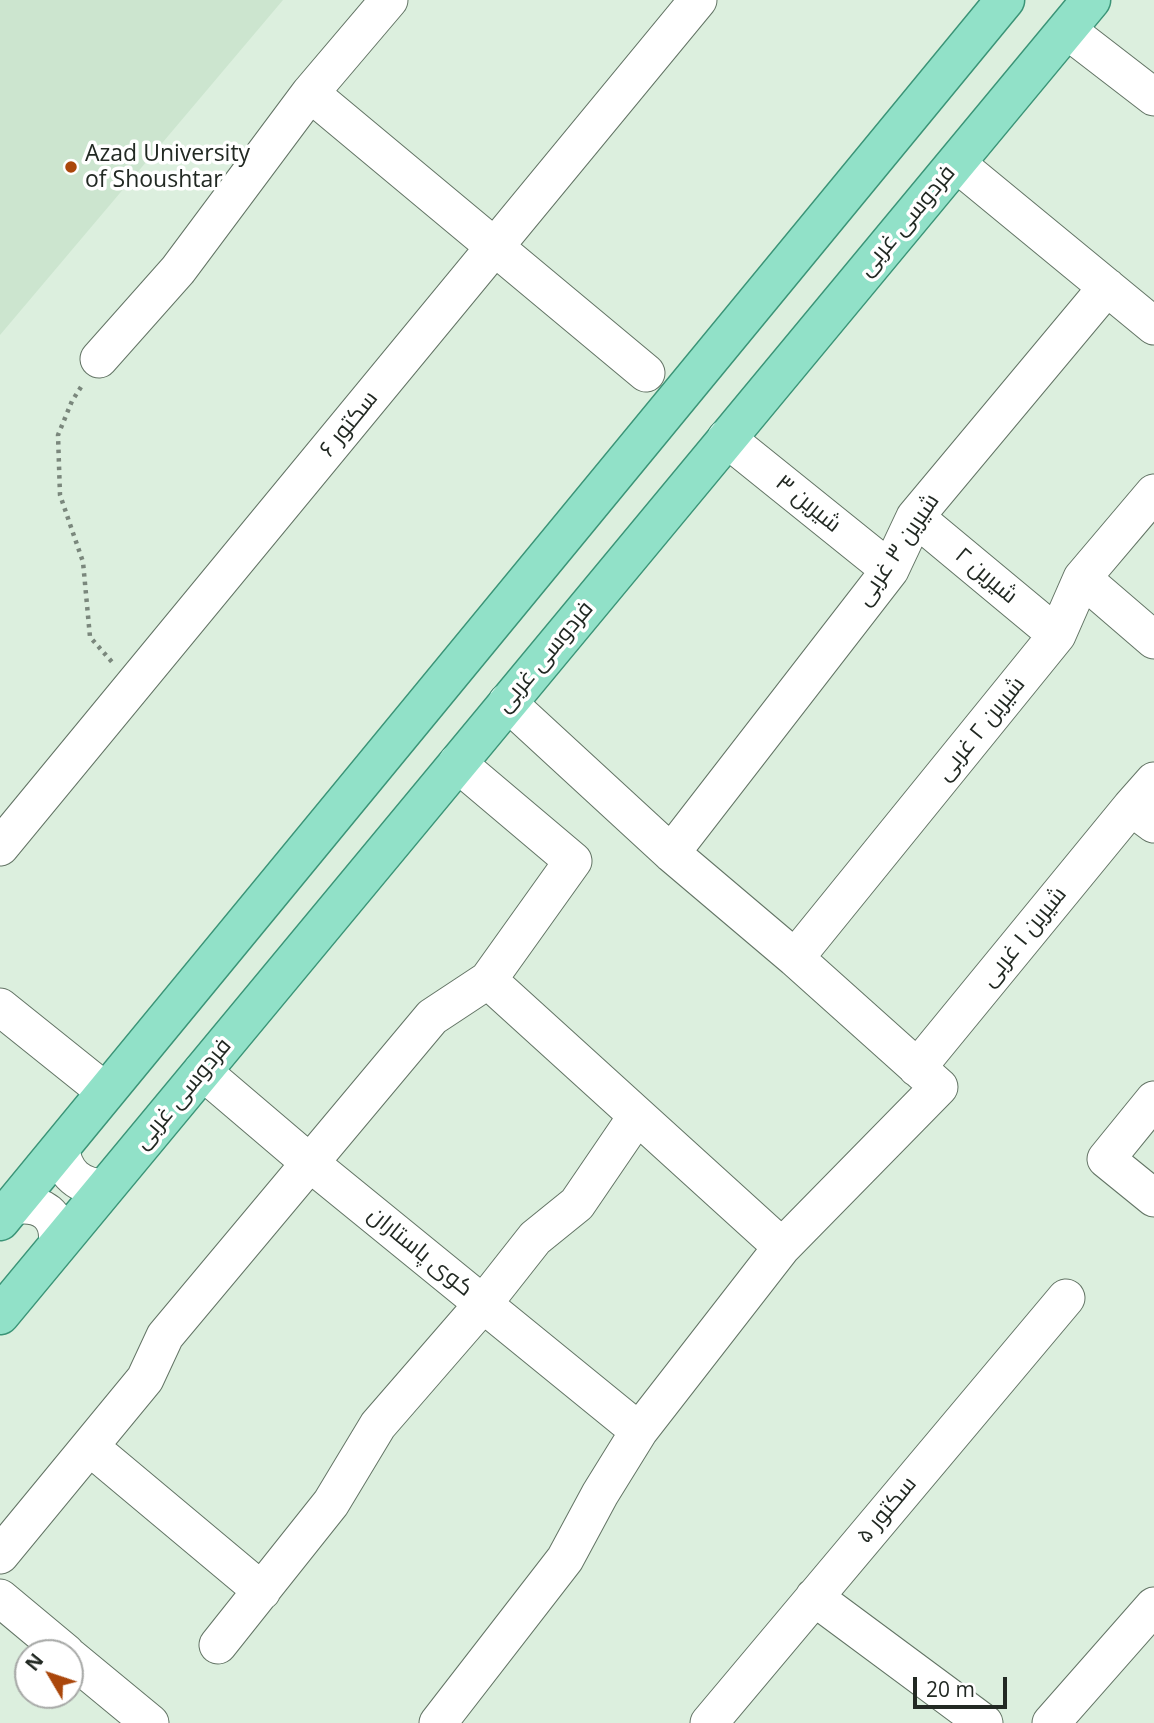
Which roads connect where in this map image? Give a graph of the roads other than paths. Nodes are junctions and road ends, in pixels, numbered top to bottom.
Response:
1 (389, 0) edge
2 (698, 0) edge
3 (1005, 0) edge
4 (1091, 0) edge
5 (1067, 30) junction
6 (310, 93) junction
7 (1154, 97) edge
8 (956, 163) junction
9 (495, 247) junction
10 (1107, 287) junction
11 (1154, 326) edge
12 (99, 359) road end
13 (646, 373) dead end
14 (726, 438) junction
15 (1154, 493) edge
16 (915, 517) junction
17 (890, 570) junction
18 (1082, 578) junction
19 (1057, 635) junction
20 (1154, 640) edge
21 (507, 702) junction
22 (457, 763) junction
23 (1146, 804) edge
24 (0, 847) edge
25 (671, 853) junction
26 (795, 958) junction
27 (488, 979) junction
28 (0, 1007) edge
29 (917, 1068) junction
30 (202, 1071) junction
31 (106, 1092) junction
32 (1154, 1100) edge
33 (637, 1115) junction
34 (61, 1147) junction
35 (310, 1163) junction
36 (105, 1188) junction
37 (1154, 1198) edge
38 (6, 1214) edge
39 (57, 1246) junction
40 (782, 1247) junction
41 (1066, 1298) dead end
42 (483, 1304) junction
43 (0, 1315) edge
44 (639, 1431) junction
45 (90, 1447) junction
46 (0, 1555) edge
47 (262, 1591) junction
48 (814, 1597) junction
49 (0, 1598) edge
50 (1154, 1606) edge
51 (49, 1639) edge
52 (218, 1645) dead end
53 (84, 1669) edge
54 (150, 1723) edge
55 (438, 1723) edge
56 (709, 1723) edge
57 (984, 1723) edge
58 (1051, 1723) edge

1 - 6 street
2 - 9 street, سکتور ۶
3 - 31 main road
4 - 5 main road, فردوسی غربی
5 - 7 street
5 - 8 main road, فردوسی غربی
6 - 9 street
6 - 12 street
8 - 10 street
8 - 14 main road, فردوسی غربی
9 - 13 street
9 - 24 street, سکتور ۶
10 - 11 street
10 - 16 street, شیرین ۳ غربی
14 - 17 street, شیرین ۳
14 - 21 main road, فردوسی غربی
15 - 18 street, شیرین ۲ غربی
16 - 17 street, شیرین ۳ غربی
16 - 19 street, شیرین ۲
17 - 25 street, شیرین ۳ غربی
18 - 19 street, شیرین ۲ غربی
18 - 20 street
19 - 26 street, شیرین ۲ غربی
21 - 22 main road, فردوسی غربی
21 - 25 street
22 - 27 street
22 - 30 main road, فردوسی غربی
23 - 29 street, شیرین ۱ غربی
25 - 26 street
26 - 29 street
27 - 33 street
27 - 35 street
28 - 31 street
29 - 40 street
30 - 35 street, کوی پاستاران
30 - 36 main road, فردوسی غربی
31 - 34 main road
32 - 37 street
33 - 40 street
33 - 42 street
34 - 36 street
34 - 38 main road
35 - 42 street, کوی پاستاران
35 - 45 street
36 - 39 main road, فردوسی غربی
38 - 39 street
39 - 43 main road, فردوسی غربی
40 - 44 street
41 - 48 street, سکتور ۵
42 - 44 street, کوی پاستاران
42 - 47 street
44 - 55 street
45 - 46 street
45 - 47 street
47 - 52 street
48 - 56 street, سکتور ۵
48 - 57 street
49 - 51 street
50 - 58 street
53 - 54 street

